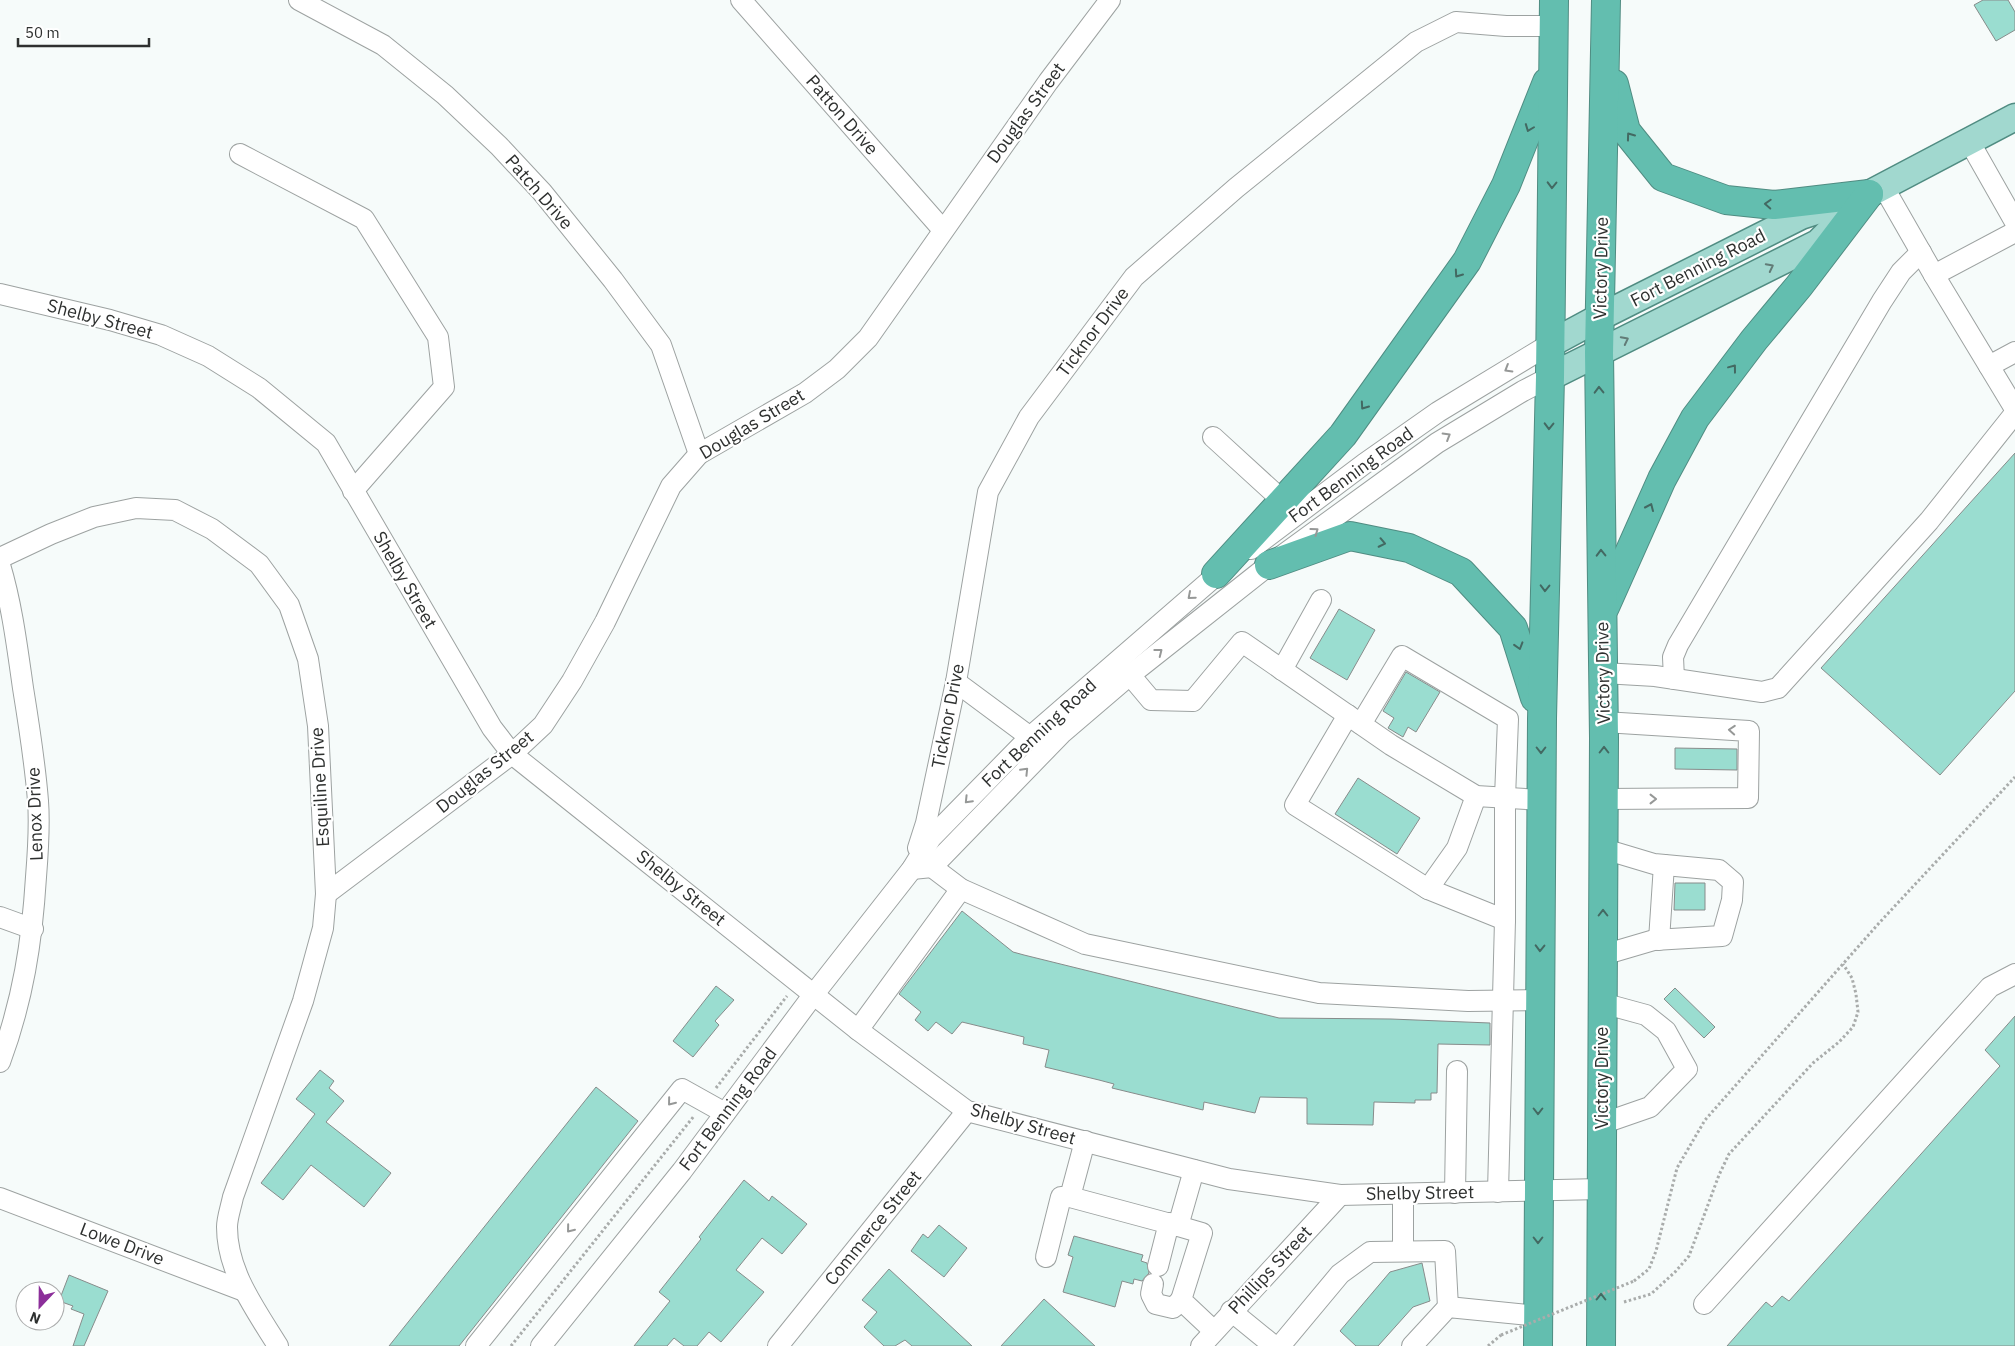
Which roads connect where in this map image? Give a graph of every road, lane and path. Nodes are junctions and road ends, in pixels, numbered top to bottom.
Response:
1 (299, 0) edge
2 (740, 0) edge
3 (1110, 0) edge
4 (1606, 0) edge
5 (1554, 13) edge
6 (1605, 50) junction
7 (1553, 66) junction
8 (2015, 117) edge
9 (1968, 141) junction
10 (240, 154) dead end
11 (1876, 190) junction
12 (2015, 222) edge
13 (943, 230) junction
14 (2015, 232) edge
15 (1921, 252) junction
16 (1934, 276) junction
17 (0, 294) edge
18 (1600, 317) junction
19 (1550, 344) junction
20 (2015, 352) edge
21 (1599, 353) junction
22 (1989, 366) junction
23 (1550, 377) junction
24 (2015, 411) edge
25 (1213, 437) dead end
26 (699, 454) junction
27 (353, 491) junction
28 (1283, 501) junction
29 (0, 558) edge
30 (0, 565) edge
31 (1269, 565) junction
32 (1216, 574) junction
33 (1321, 600) dead end
34 (1602, 615) junction
35 (1282, 670) junction
36 (1603, 673) junction
37 (1130, 675) junction
38 (1674, 679) junction
39 (956, 682) junction
40 (1354, 720) junction
41 (1542, 720) junction
42 (1604, 722) junction
43 (1031, 736) junction
44 (1046, 749) junction
45 (512, 754) junction
46 (2015, 777) edge
47 (1476, 796) junction
48 (1505, 798) junction
49 (1604, 799) junction
50 (1541, 800) junction
51 (1604, 849) junction
52 (1664, 865) junction
53 (922, 868) junction
54 (961, 889) junction
55 (1428, 889) junction
56 (326, 894) junction
57 (0, 917) edge
58 (1505, 920) junction
59 (33, 929) junction
60 (1659, 940) junction
61 (1603, 955) junction
62 (1843, 964) junction
63 (2015, 974) edge
64 (795, 979) junction
65 (814, 994) junction
66 (1503, 1000) junction
67 (1539, 1000) junction
68 (1602, 1003) junction
69 (858, 1030) junction
70 (0, 1062) edge
71 (1457, 1071) dead end
72 (705, 1102) junction
73 (967, 1111) junction
74 (725, 1113) junction
75 (1601, 1124) junction
76 (1085, 1141) junction
77 (1194, 1170) junction
78 (1601, 1189) junction
79 (1498, 1192) junction
80 (1538, 1192) junction
81 (1455, 1193) junction
82 (1403, 1194) junction
83 (1340, 1195) junction
84 (1070, 1197) junction
85 (0, 1198) edge
86 (1174, 1224) junction
87 (1402, 1251) junction
88 (1046, 1257) dead end
89 (1624, 1283) dead end
90 (244, 1291) junction
91 (1181, 1300) junction
92 (1704, 1304) dead end
93 (1448, 1307) junction
94 (1231, 1311) junction
95 (1538, 1316) junction
96 (1214, 1331) junction
97 (278, 1346) edge
98 (476, 1346) edge
99 (511, 1346) edge
100 (541, 1346) edge
101 (778, 1346) edge
102 (1201, 1346) edge
103 (1274, 1346) edge
104 (1280, 1346) edge
105 (1412, 1346) edge
106 (1488, 1346) edge
107 (1538, 1346) edge
108 (1601, 1346) edge

1 - 26 street, Patch Drive
2 - 13 street, Patton Drive
3 - 13 street, Douglas Street
4 - 6 highway, Victory Drive
5 - 7 highway
5 - 39 street, Ticknor Drive
11 -> 6 highway
6 - 18 highway, Victory Drive
7 -> 19 highway
7 -> 28 highway
8 - 9 main road, Fort Benning Road
9 - 11 main road, Fort Benning Road
9 - 12 street
10 - 27 street
11 - 15 street
11 - 18 main road, Fort Benning Road
21 -> 11 main road, Fort Benning Road
34 -> 11 highway
13 - 26 street, Douglas Street
14 - 16 street
15 - 16 street
15 - 38 street
16 - 22 street
17 - 27 street, Shelby Street
18 - 19 main road, Fort Benning Road
18 - 21 highway, Victory Drive
19 - 23 highway
19 -> 32 street, Fort Benning Road
20 - 22 street
21 - 23 main road, Fort Benning Road
34 -> 21 highway, Victory Drive
22 - 24 street
31 -> 23 street, Fort Benning Road
23 -> 41 highway
24 - 38 street
25 - 28 street
26 - 45 street, Douglas Street
27 - 45 street, Shelby Street
28 - 32 highway
29 - 56 street, Esquiline Drive
30 - 59 street, Lenox Drive
37 -> 31 street, Fort Benning Road
31 -> 41 highway
32 -> 43 street, Fort Benning Road
33 - 35 street
34 - 36 highway, Victory Drive
35 - 37 street
35 - 40 street
36 - 38 street
36 - 42 highway, Victory Drive
37 - 44 street, Fort Benning Road
39 - 43 street
39 - 53 street, Ticknor Drive
40 - 47 street
40 - 48 street
40 - 55 street
41 -> 50 highway
49 -> 42 highway, Victory Drive
49 -> 42 street
43 - 44 street
43 -> 53 street, Fort Benning Road
53 -> 44 street, Fort Benning Road
45 - 56 street, Douglas Street
45 - 64 street, Shelby Street
46 - 62 path
47 - 48 street
47 - 55 street
48 - 50 street
48 - 58 street
49 - 51 highway, Victory Drive
50 -> 67 highway
51 - 52 street
61 -> 51 highway, Victory Drive
52 - 60 street
52 - 60 street
53 - 54 street
53 - 65 street, Fort Benning Road
54 - 66 street
54 - 69 street
55 - 58 street
56 - 90 street, Esquiline Drive
57 - 59 street
58 - 66 street
59 - 70 street, Lenox Drive
60 - 61 street
61 - 68 highway, Victory Drive
62 - 89 path
62 - 106 path, bridge
63 - 92 street
64 - 65 street, Shelby Street
64 - 72 path
65 - 69 street, Shelby Street
65 - 74 street, Fort Benning Road
66 - 67 street
66 - 79 street
67 -> 80 highway
68 - 75 highway, Victory Drive
68 - 75 street
69 - 73 street, Shelby Street
71 - 81 street
72 - 74 street
72 -> 98 street
72 - 99 path
73 - 76 street, Shelby Street
73 - 101 street, Commerce Street
74 - 100 street, Fort Benning Road
75 - 78 highway, Victory Drive
76 - 77 street, Shelby Street
76 - 84 street
77 - 83 street, Shelby Street
77 - 86 street
78 - 80 street, Shelby Street
108 -> 78 highway, Victory Drive
79 - 80 street, Shelby Street
79 - 81 street, Shelby Street
80 -> 95 highway
81 - 82 street, Shelby Street
82 - 83 street, Shelby Street
82 - 87 street
83 - 94 street, Phillips Street
84 - 86 street
84 - 88 street
85 - 90 street, Lowe Drive
86 - 91 street
86 - 91 street
87 - 93 street
87 - 104 street
90 - 97 street, Esquiline Drive
91 - 96 street
93 - 95 street
93 - 105 street
94 - 96 street, Phillips Street
94 - 103 street
95 - 107 highway
96 - 102 street, Phillips Street

